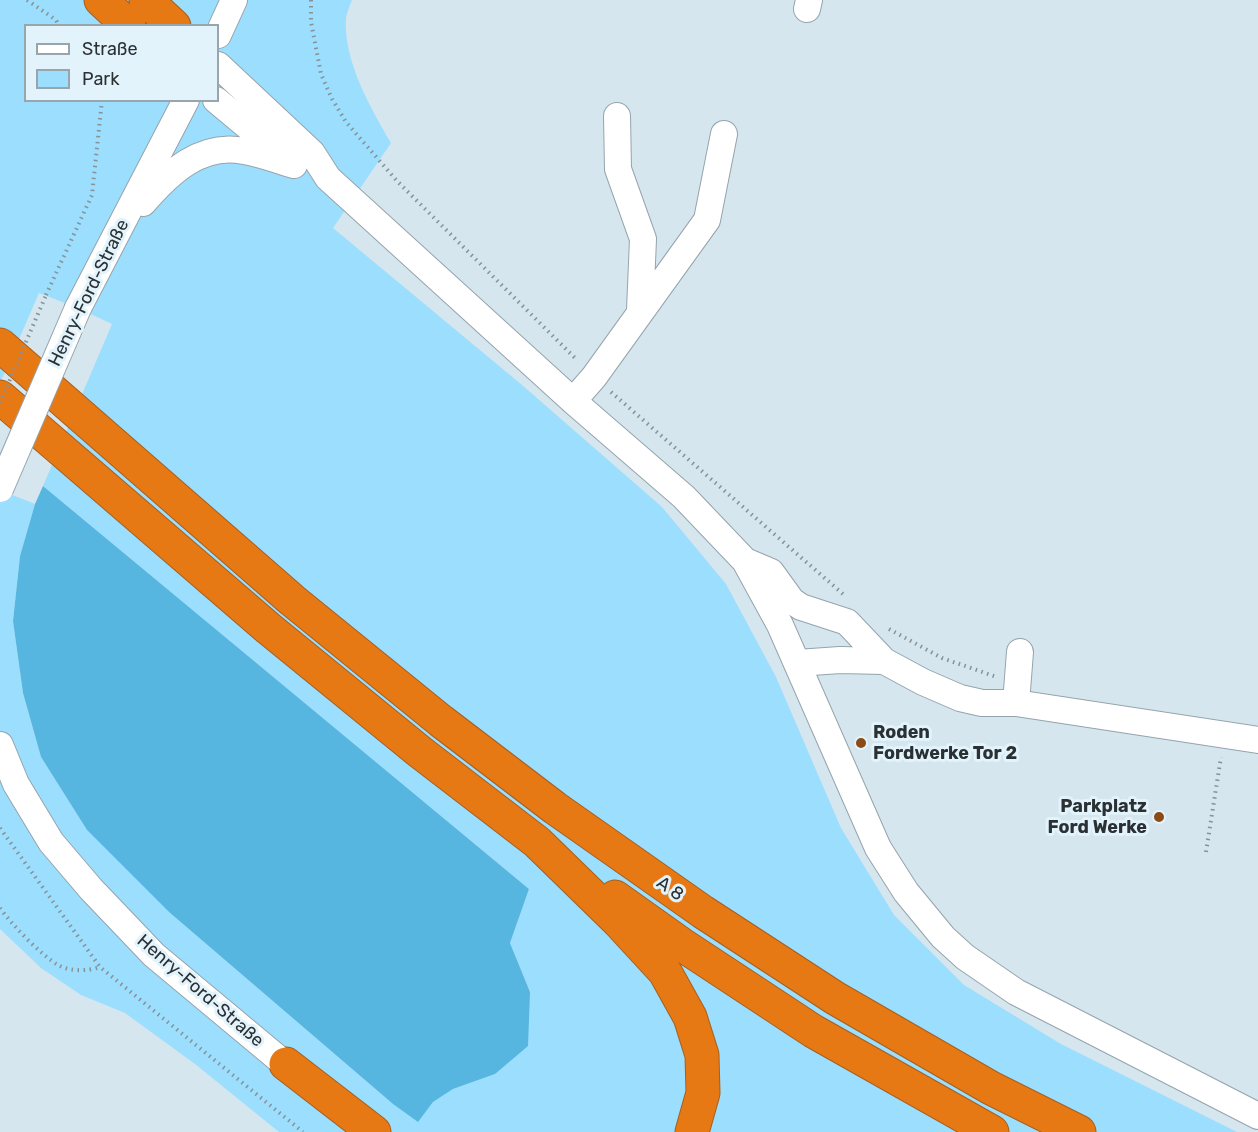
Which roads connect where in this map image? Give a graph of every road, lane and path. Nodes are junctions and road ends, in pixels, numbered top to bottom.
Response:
1 (27, 0) edge
2 (101, 0) edge
3 (146, 0) edge
4 (234, 0) edge
5 (312, 0) edge
6 (58, 24) edge
7 (127, 24) edge
8 (172, 24) edge
9 (219, 33) edge
10 (219, 66) edge
11 (102, 102) edge
12 (185, 102) edge
13 (218, 102) edge
14 (617, 116) dead end
15 (724, 134) dead end
16 (294, 165) junction
17 (328, 178) junction
18 (117, 233) junction
19 (640, 310) junction
20 (0, 345) edge
21 (594, 377) junction
22 (0, 396) edge
23 (573, 401) junction
24 (0, 403) edge
25 (0, 489) edge
26 (745, 561) junction
27 (850, 600) dead end
28 (883, 625) dead end
29 (1020, 652) dead end
30 (884, 661) junction
31 (797, 663) junction
32 (1017, 692) junction
33 (1225, 734) junction
34 (1258, 740) edge
35 (0, 745) edge
36 (0, 828) edge
37 (537, 842) junction
38 (1206, 852) dead end
39 (0, 908) edge
40 (100, 967) junction
41 (286, 1064) junction
42 (1258, 1116) edge
43 (303, 1132) edge
44 (361, 1132) edge
45 (374, 1132) edge
46 (692, 1132) edge
47 (992, 1132) edge
48 (1079, 1132) edge

1 - 6 path
2 - 7 highway
3 - 8 highway
4 - 9 street
5 - 21 path
10 - 17 street
11 - 24 path, bridge
12 - 18 street, Henry-Ford-Straße
13 - 16 street
14 - 19 street
15 - 19 street
16 - 17 street
16 - 18 street
17 - 23 street
18 - 25 street, Henry-Ford-Straße, bridge
19 - 21 street
20 - 48 highway, A 8 / A 8
21 - 23 street
21 - 27 path
22 - 37 highway
23 - 26 street
26 - 30 street
26 - 31 street
28 - 32 path
29 - 32 street
30 - 31 street
30 - 32 street
31 - 42 street
32 - 33 street
33 - 34 street
33 - 38 path
35 - 41 street, Henry-Ford-Straße
36 - 40 path
37 - 46 highway
37 - 47 highway
39 - 40 path
40 - 43 path
41 - 44 street, Henry-Ford-Straße
41 - 45 highway

